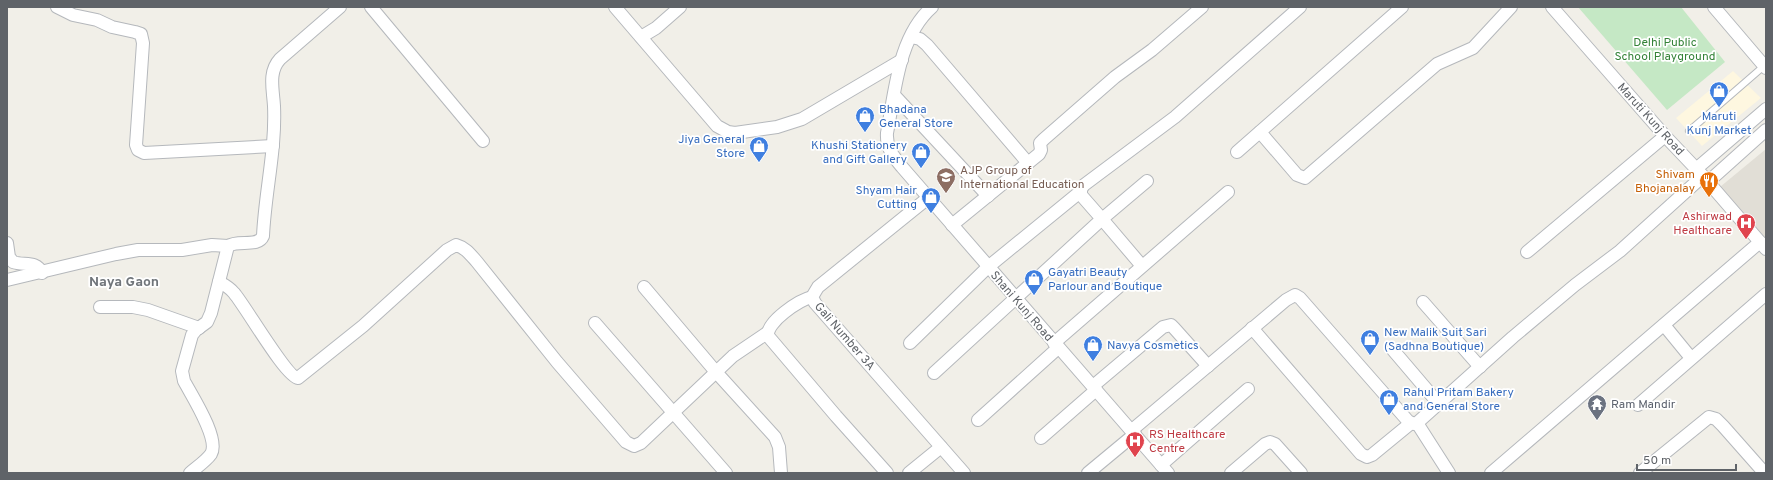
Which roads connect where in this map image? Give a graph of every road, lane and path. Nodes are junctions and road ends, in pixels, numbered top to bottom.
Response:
1 (56, 7) edge
2 (340, 7) edge
3 (371, 7) edge
4 (615, 7) edge
5 (680, 7) edge
6 (932, 7) edge
7 (1202, 7) edge
8 (1300, 7) edge
9 (1402, 7) edge
10 (1511, 7) edge
11 (1552, 7) edge
12 (1714, 7) edge
13 (641, 37) junction
14 (911, 37) junction
15 (902, 60) junction
16 (1765, 67) edge
17 (894, 95) junction
18 (1766, 109) edge
19 (1766, 130) edge
20 (1689, 131) dead end
21 (1260, 132) junction
22 (1665, 136) junction
23 (483, 141) dead end
24 (273, 146) junction
25 (1237, 152) dead end
26 (1028, 163) junction
27 (1703, 176) junction
28 (1147, 182) dead end
29 (1080, 192) junction
30 (1228, 192) dead end
31 (988, 196) junction
32 (928, 198) junction
33 (1102, 219) junction
34 (952, 225) junction
35 (7, 243) edge
36 (228, 246) junction
37 (1763, 246) edge
38 (1527, 252) dead end
39 (1142, 266) junction
40 (988, 267) junction
41 (42, 272) junction
42 (7, 280) edge
43 (219, 282) junction
44 (644, 287) dead end
45 (1766, 294) edge
46 (812, 297) junction
47 (1015, 298) junction
48 (1423, 302) dead end
49 (100, 307) dead end
50 (595, 323) dead end
51 (1664, 325) junction
52 (199, 328) junction
53 (1252, 328) junction
54 (767, 333) junction
55 (910, 343) dead end
56 (1056, 345) junction
57 (1393, 350) dead end
58 (1691, 358) junction
59 (1208, 366) junction
60 (1480, 367) junction
61 (716, 372) junction
62 (934, 373) dead end
63 (1094, 388) junction
64 (1248, 389) dead end
65 (1439, 404) junction
66 (1638, 405) dead end
67 (673, 413) junction
68 (978, 420) dead end
69 (1414, 423) junction
70 (1133, 432) junction
71 (1042, 438) dead end
72 (941, 447) junction
73 (1760, 470) edge
74 (1165, 471) edge
75 (1444, 471) edge
76 (190, 473) edge
77 (726, 473) edge
78 (781, 473) edge
79 (887, 473) edge
80 (909, 473) edge
81 (964, 473) edge
82 (1088, 473) edge
83 (1231, 473) edge
84 (1301, 473) edge
85 (1491, 473) edge
86 (1640, 473) edge

1 - 24 street
2 - 24 street
3 - 23 street
4 - 13 street
5 - 13 street
6 - 14 street
7 - 26 street
8 - 29 street
9 - 21 street
10 - 21 street
11 - 22 street, Maruti Kunj Road
12 - 16 street
13 - 15 street
14 - 15 street
14 - 26 street
15 - 17 street
16 - 20 lane
17 - 31 street
17 - 32 street, Shani Kunj Road
18 - 27 street
19 - 27 street
21 - 25 street
22 - 27 street, Maruti Kunj Road
22 - 38 street
24 - 36 street
26 - 31 street
27 - 37 street, Maruti Kunj Road
27 - 60 street
28 - 33 street
29 - 33 street
29 - 40 street
30 - 39 street
31 - 34 street
32 - 34 street, Shani Kunj Road
32 - 46 street, Gali Number 3A
33 - 39 street
33 - 47 street
34 - 40 street, Shani Kunj Road
35 - 41 street
36 - 41 street
36 - 43 street
37 - 51 street
39 - 56 street
40 - 47 street, Shani Kunj Road
40 - 55 street
41 - 42 street
43 - 52 street
43 - 67 street
44 - 61 street
45 - 58 street
46 - 54 street
46 - 72 street, Gali Number 3A
47 - 56 street, Shani Kunj Road
47 - 62 street
48 - 60 street
49 - 52 street
50 - 67 street
51 - 58 street
51 - 85 street
52 - 76 street
53 - 59 street
53 - 69 street
53 - 69 street
54 - 61 street
54 - 79 street
56 - 63 street, Shani Kunj Road
56 - 68 street
57 - 65 street
58 - 66 street
59 - 63 street
59 - 70 street
60 - 65 street
61 - 67 street
61 - 78 street
63 - 70 street, Shani Kunj Road
63 - 71 street
64 - 74 street
65 - 69 street
67 - 77 street
69 - 75 street
70 - 74 street, Shani Kunj Road
70 - 82 street
72 - 80 street
72 - 81 street, Gali Number 3A
73 - 86 street
83 - 84 street

